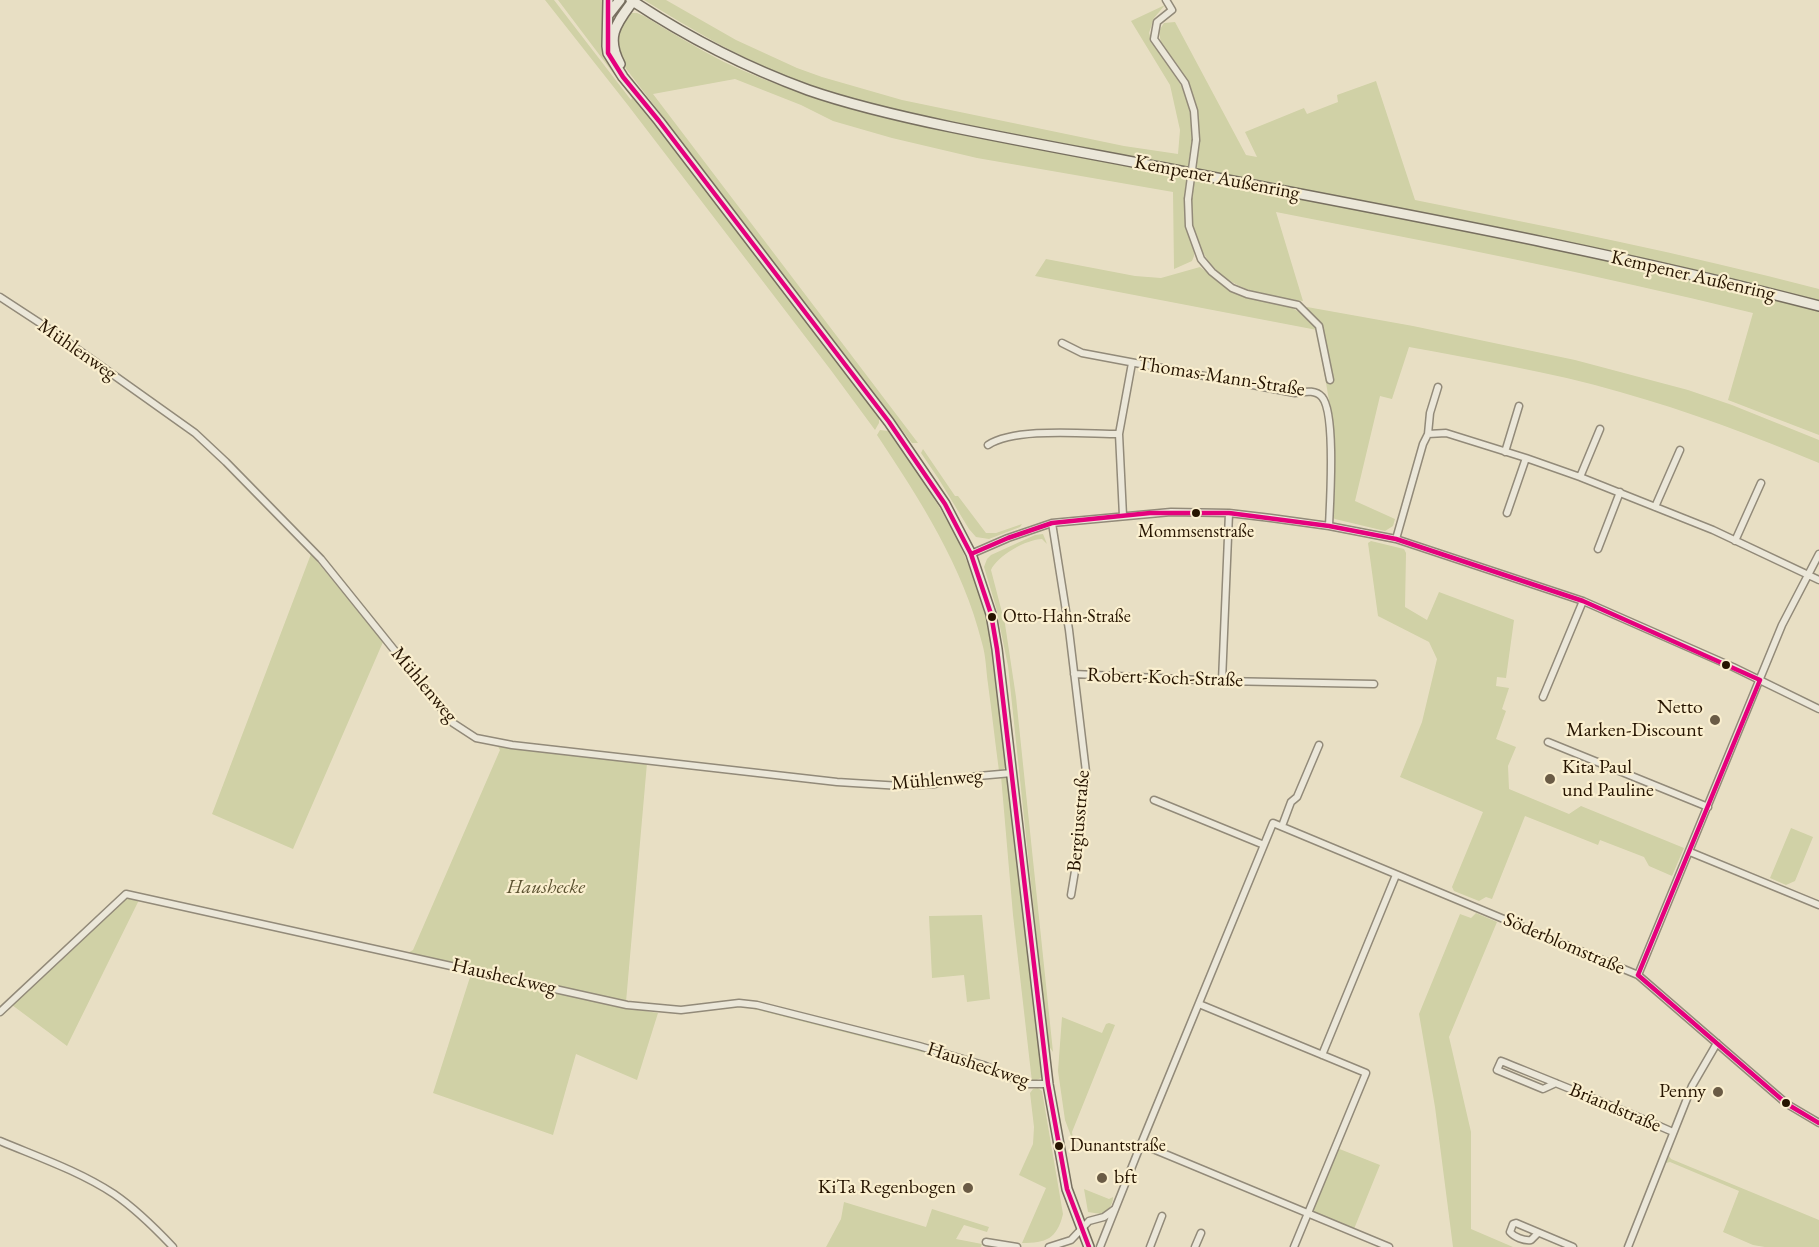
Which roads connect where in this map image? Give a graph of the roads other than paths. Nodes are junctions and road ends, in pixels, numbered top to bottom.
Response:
1 (608, 0) edge
2 (620, 0) edge
3 (1167, 0) edge
4 (632, 1) edge
5 (609, 14) junction
6 (644, 101) junction
7 (0, 297) edge
8 (1819, 306) edge
9 (1062, 344) dead end
10 (1132, 363) junction
11 (1330, 380) dead end
12 (1438, 387) dead end
13 (1519, 406) dead end
14 (1600, 429) dead end
15 (1119, 434) junction
16 (1428, 434) junction
17 (988, 445) dead end
18 (1680, 450) dead end
19 (1505, 452) junction
20 (1526, 458) junction
21 (1580, 477) junction
22 (1761, 483) dead end
23 (1620, 492) junction
24 (1656, 507) junction
25 (1229, 513) junction
26 (1507, 513) dead end
27 (1123, 516) junction
28 (1053, 523) junction
29 (1329, 526) junction
30 (1396, 539) junction
31 (1735, 541) junction
32 (1598, 549) dead end
33 (971, 554) junction
34 (1819, 554) edge
35 (1808, 575) junction
36 (1819, 580) edge
37 (1583, 602) junction
38 (1074, 674) junction
39 (1760, 680) junction
40 (1222, 681) junction
41 (1374, 684) dead end
42 (1543, 697) dead end
43 (1819, 709) edge
44 (1548, 742) dead end
45 (1319, 745) dead end
46 (1012, 773) junction
47 (1154, 800) dead end
48 (1708, 807) junction
49 (1282, 826) junction
50 (1264, 845) junction
51 (1690, 852) junction
52 (1396, 875) junction
53 (1071, 895) dead end
54 (1819, 905) edge
55 (1638, 975) junction
56 (1199, 1004) junction
57 (0, 1012) edge
58 (1717, 1044) junction
59 (1322, 1055) junction
60 (1556, 1083) junction
61 (1048, 1084) junction
62 (1819, 1123) edge
63 (1673, 1132) junction
64 (0, 1141) edge
65 (1141, 1144) junction
66 (1115, 1209) junction
67 (1308, 1214) junction
68 (1162, 1216) dead end
69 (1082, 1230) junction
70 (1201, 1233) dead end
71 (1538, 1233) dead end
72 (986, 1242) dead end
73 (173, 1247) edge
74 (1017, 1247) edge
75 (1049, 1247) edge
76 (1089, 1247) edge
77 (1100, 1247) edge
78 (1150, 1247) edge
79 (1195, 1247) edge
80 (1294, 1247) edge
81 (1389, 1247) edge
82 (1573, 1247) edge
83 (1628, 1247) edge

1 - 5 street
2 - 5 street
3 - 11 street, bridge
4 - 6 street
4 - 8 street, Kempener Außenring
5 - 6 street
6 - 33 street
7 - 46 street, Mühlenweg
9 - 10 street, Thomas-Mann-Straße
10 - 15 street
10 - 29 street, Thomas-Mann-Straße
12 - 16 street
13 - 19 street
14 - 21 street
15 - 17 street
15 - 27 street
16 - 19 street
16 - 30 street
18 - 24 street
19 - 20 street
20 - 21 street
20 - 26 street
21 - 23 street
22 - 31 street
23 - 24 street
23 - 32 street
24 - 31 street
25 - 27 street
25 - 29 street
25 - 40 street
27 - 28 street
28 - 33 street
28 - 38 street, Robert-Koch-Straße
29 - 30 street
30 - 37 street
31 - 35 street
33 - 46 street
34 - 35 street
35 - 36 street
35 - 39 street
37 - 39 street
37 - 42 street
38 - 40 street, Robert-Koch-Straße
38 - 53 street, Bergiusstraße
39 - 43 street
39 - 48 street
40 - 41 street, Robert-Koch-Straße
44 - 48 street
45 - 49 street
46 - 61 street
47 - 50 street
48 - 51 street
49 - 50 street, Söderblomstraße
49 - 52 street, Söderblomstraße
50 - 56 street
51 - 54 street
51 - 55 street
52 - 55 street, Söderblomstraße
52 - 59 street
55 - 58 street, Söderblomstraße
56 - 59 street
56 - 65 street
57 - 61 street, Hausheckweg
58 - 62 street, Söderblomstraße
58 - 63 street
59 - 67 street
60 - 60 street, Briandstraße
60 - 63 street, Briandstraße
61 - 69 street
63 - 83 street
64 - 73 street
65 - 66 street
65 - 67 street
66 - 69 street
66 - 77 street
67 - 80 street
67 - 81 street
68 - 78 street
69 - 75 street
69 - 76 street
70 - 79 street
71 - 82 street
72 - 74 street

